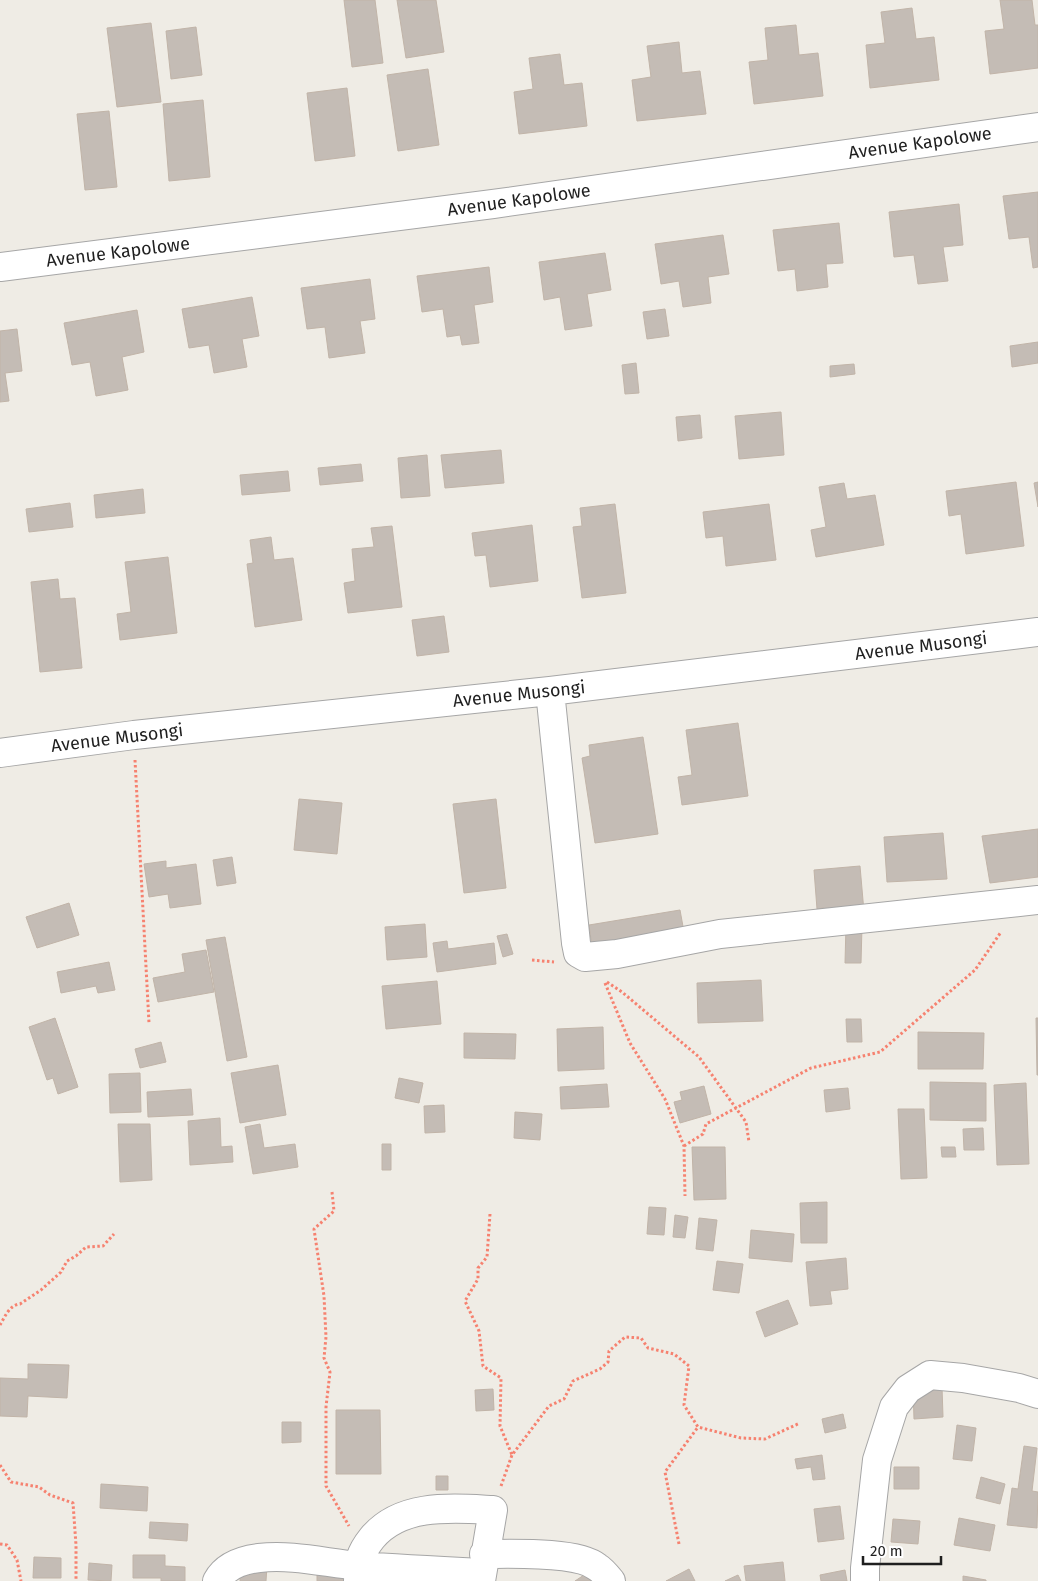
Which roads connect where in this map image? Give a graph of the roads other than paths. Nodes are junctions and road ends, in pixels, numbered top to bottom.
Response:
1 (1038, 127) edge
2 (0, 266) edge
3 (1038, 632) edge
4 (550, 691) junction
5 (0, 753) edge
6 (1030, 901) edge
7 (1038, 1394) edge
8 (360, 1565) edge
9 (482, 1569) edge
10 (217, 1581) edge
11 (611, 1581) edge
12 (865, 1581) edge

1 - 2 street, Avenue Kapolowe
3 - 4 street, Avenue Musongi
4 - 5 street, Avenue Musongi
4 - 6 street
7 - 12 street
8 - 9 street
8 - 9 street
8 - 10 street
9 - 11 street

